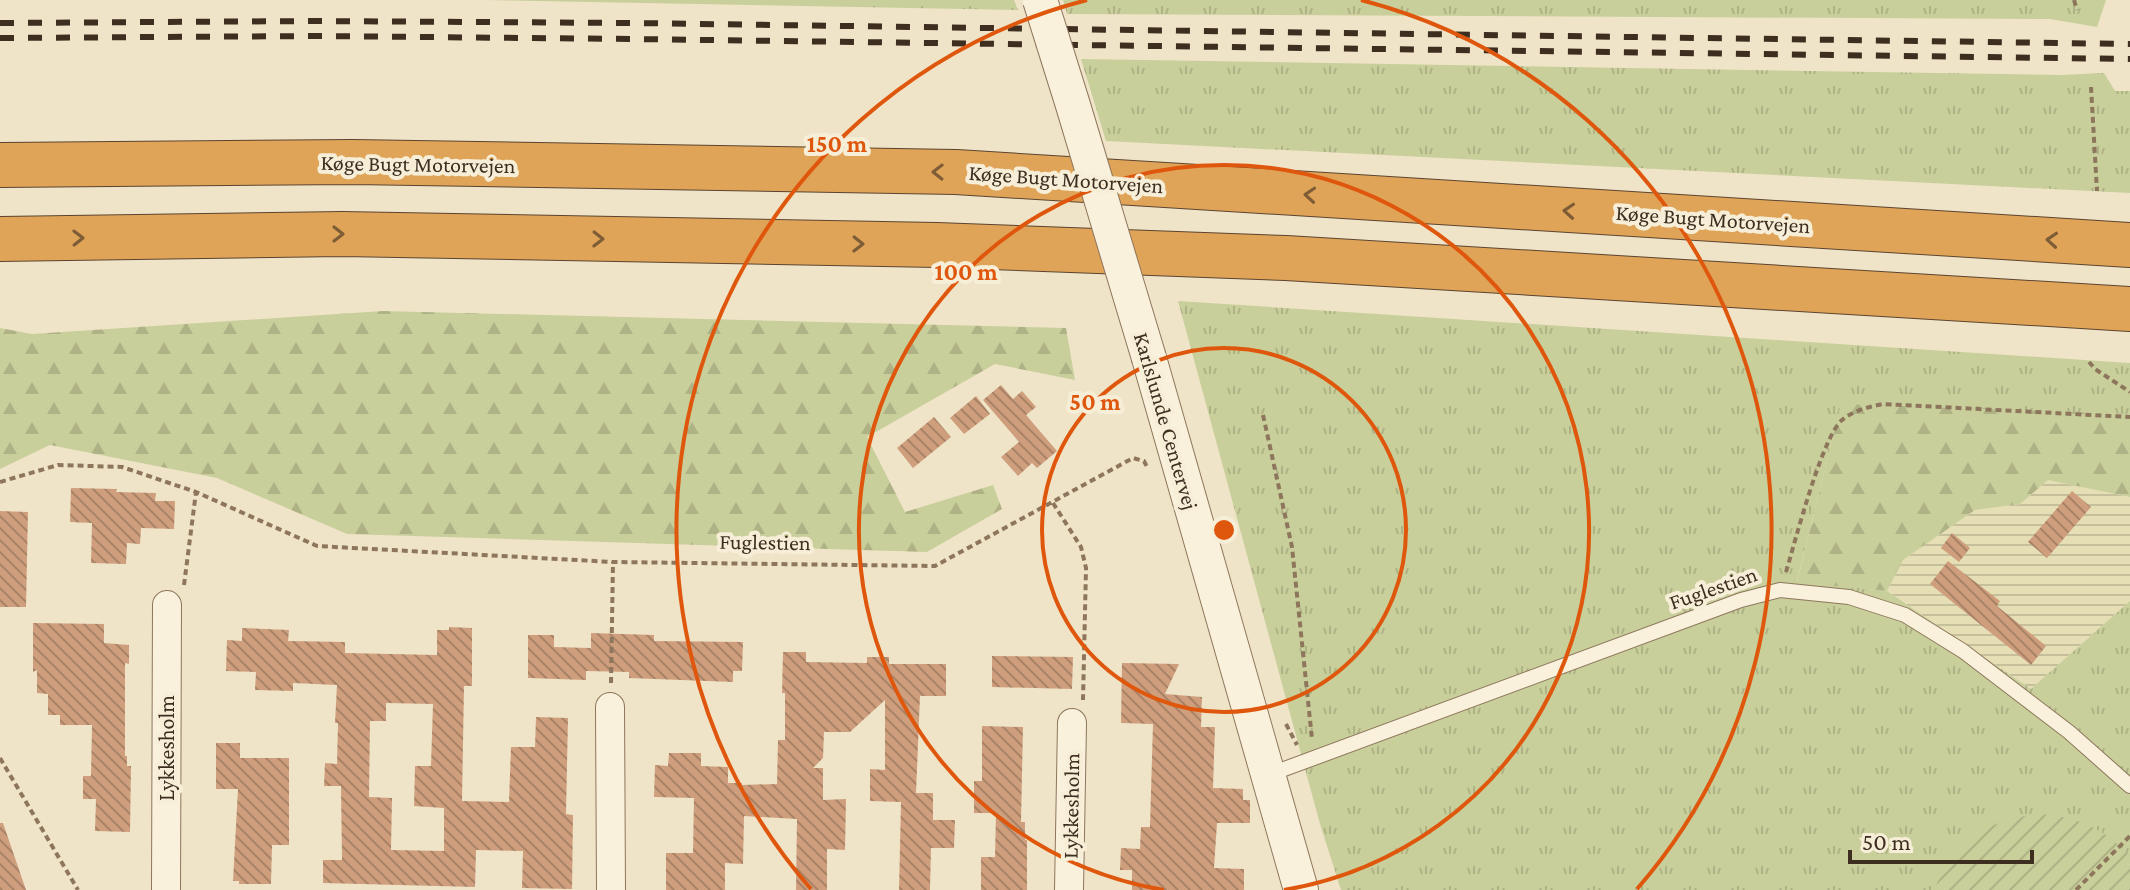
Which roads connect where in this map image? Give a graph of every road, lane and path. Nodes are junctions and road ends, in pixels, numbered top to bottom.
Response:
1 (1040, 0) edge
2 (2074, 0) edge
3 (2077, 10) dead end
4 (2091, 87) dead end
5 (0, 165) edge
6 (2097, 191) dead end
7 (0, 239) edge
8 (2130, 245) edge
9 (2130, 309) edge
10 (2089, 362) dead end
11 (2130, 392) edge
12 (1263, 415) dead end
13 (2130, 417) edge
14 (1151, 474) dead end
15 (0, 482) edge
16 (196, 492) junction
17 (1053, 503) junction
18 (613, 562) junction
19 (1780, 590) junction
20 (167, 605) joint
21 (610, 707) joint
22 (1251, 719) junction
23 (1072, 723) joint
24 (0, 758) edge
25 (1310, 759) junction
26 (3, 768) edge
27 (1267, 775) junction
28 (2130, 786) edge
29 (2130, 836) edge
30 (78, 890) edge
31 (166, 890) edge
32 (611, 890) edge
33 (1069, 890) edge
34 (1301, 890) edge
35 (2076, 890) edge

1 - 22 street, Karlslunde Centervej, bridge
2 - 3 path
4 - 6 path
8 -> 5 highway, Køge Bugt Motorvejen
7 -> 9 highway
10 - 11 path
12 - 25 path
13 - 19 path, Fuglestien
14 - 17 path, Fuglestien
15 - 16 path, Fuglestien
16 - 18 path, Fuglestien
16 - 20 path
17 - 18 path, Fuglestien
17 - 23 path
18 - 21 path
19 - 25 lane, Fuglestien
19 - 28 lane
20 - 31 street, Lykkesholm
21 - 32 street
22 - 25 path
22 - 27 street, Karlslunde Centervej
23 - 33 street, Lykkesholm
24 - 26 path
25 - 27 lane, Fuglestien
26 - 30 path
27 - 34 street, Karlslunde Centervej
29 - 35 path

